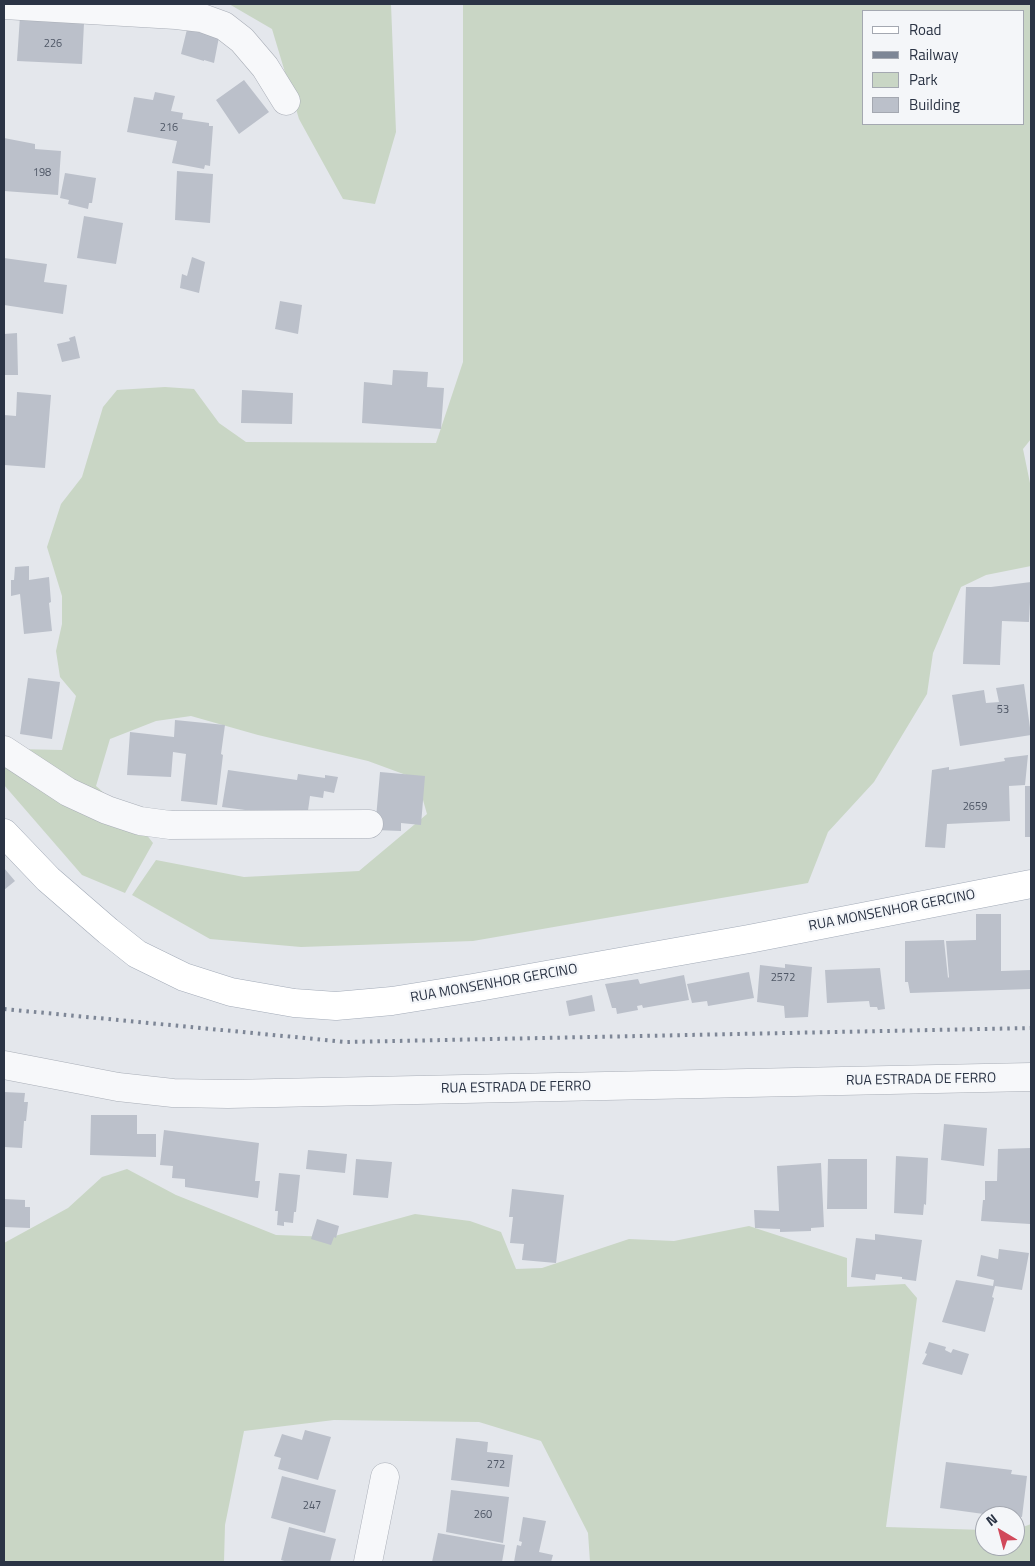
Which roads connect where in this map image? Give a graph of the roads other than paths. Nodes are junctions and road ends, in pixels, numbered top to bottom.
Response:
1 (4, 5) edge
2 (286, 101) dead end
3 (4, 750) edge
4 (368, 824) dead end
5 (4, 833) edge
6 (1031, 884) edge
7 (4, 1065) edge
8 (1031, 1077) edge
9 (385, 1477) dead end
10 (368, 1562) edge

1 - 2 street
3 - 4 street
5 - 6 main road, RUA MONSENHOR GERCINO
7 - 8 street, RUA ESTRADA DE FERRO
9 - 10 street

